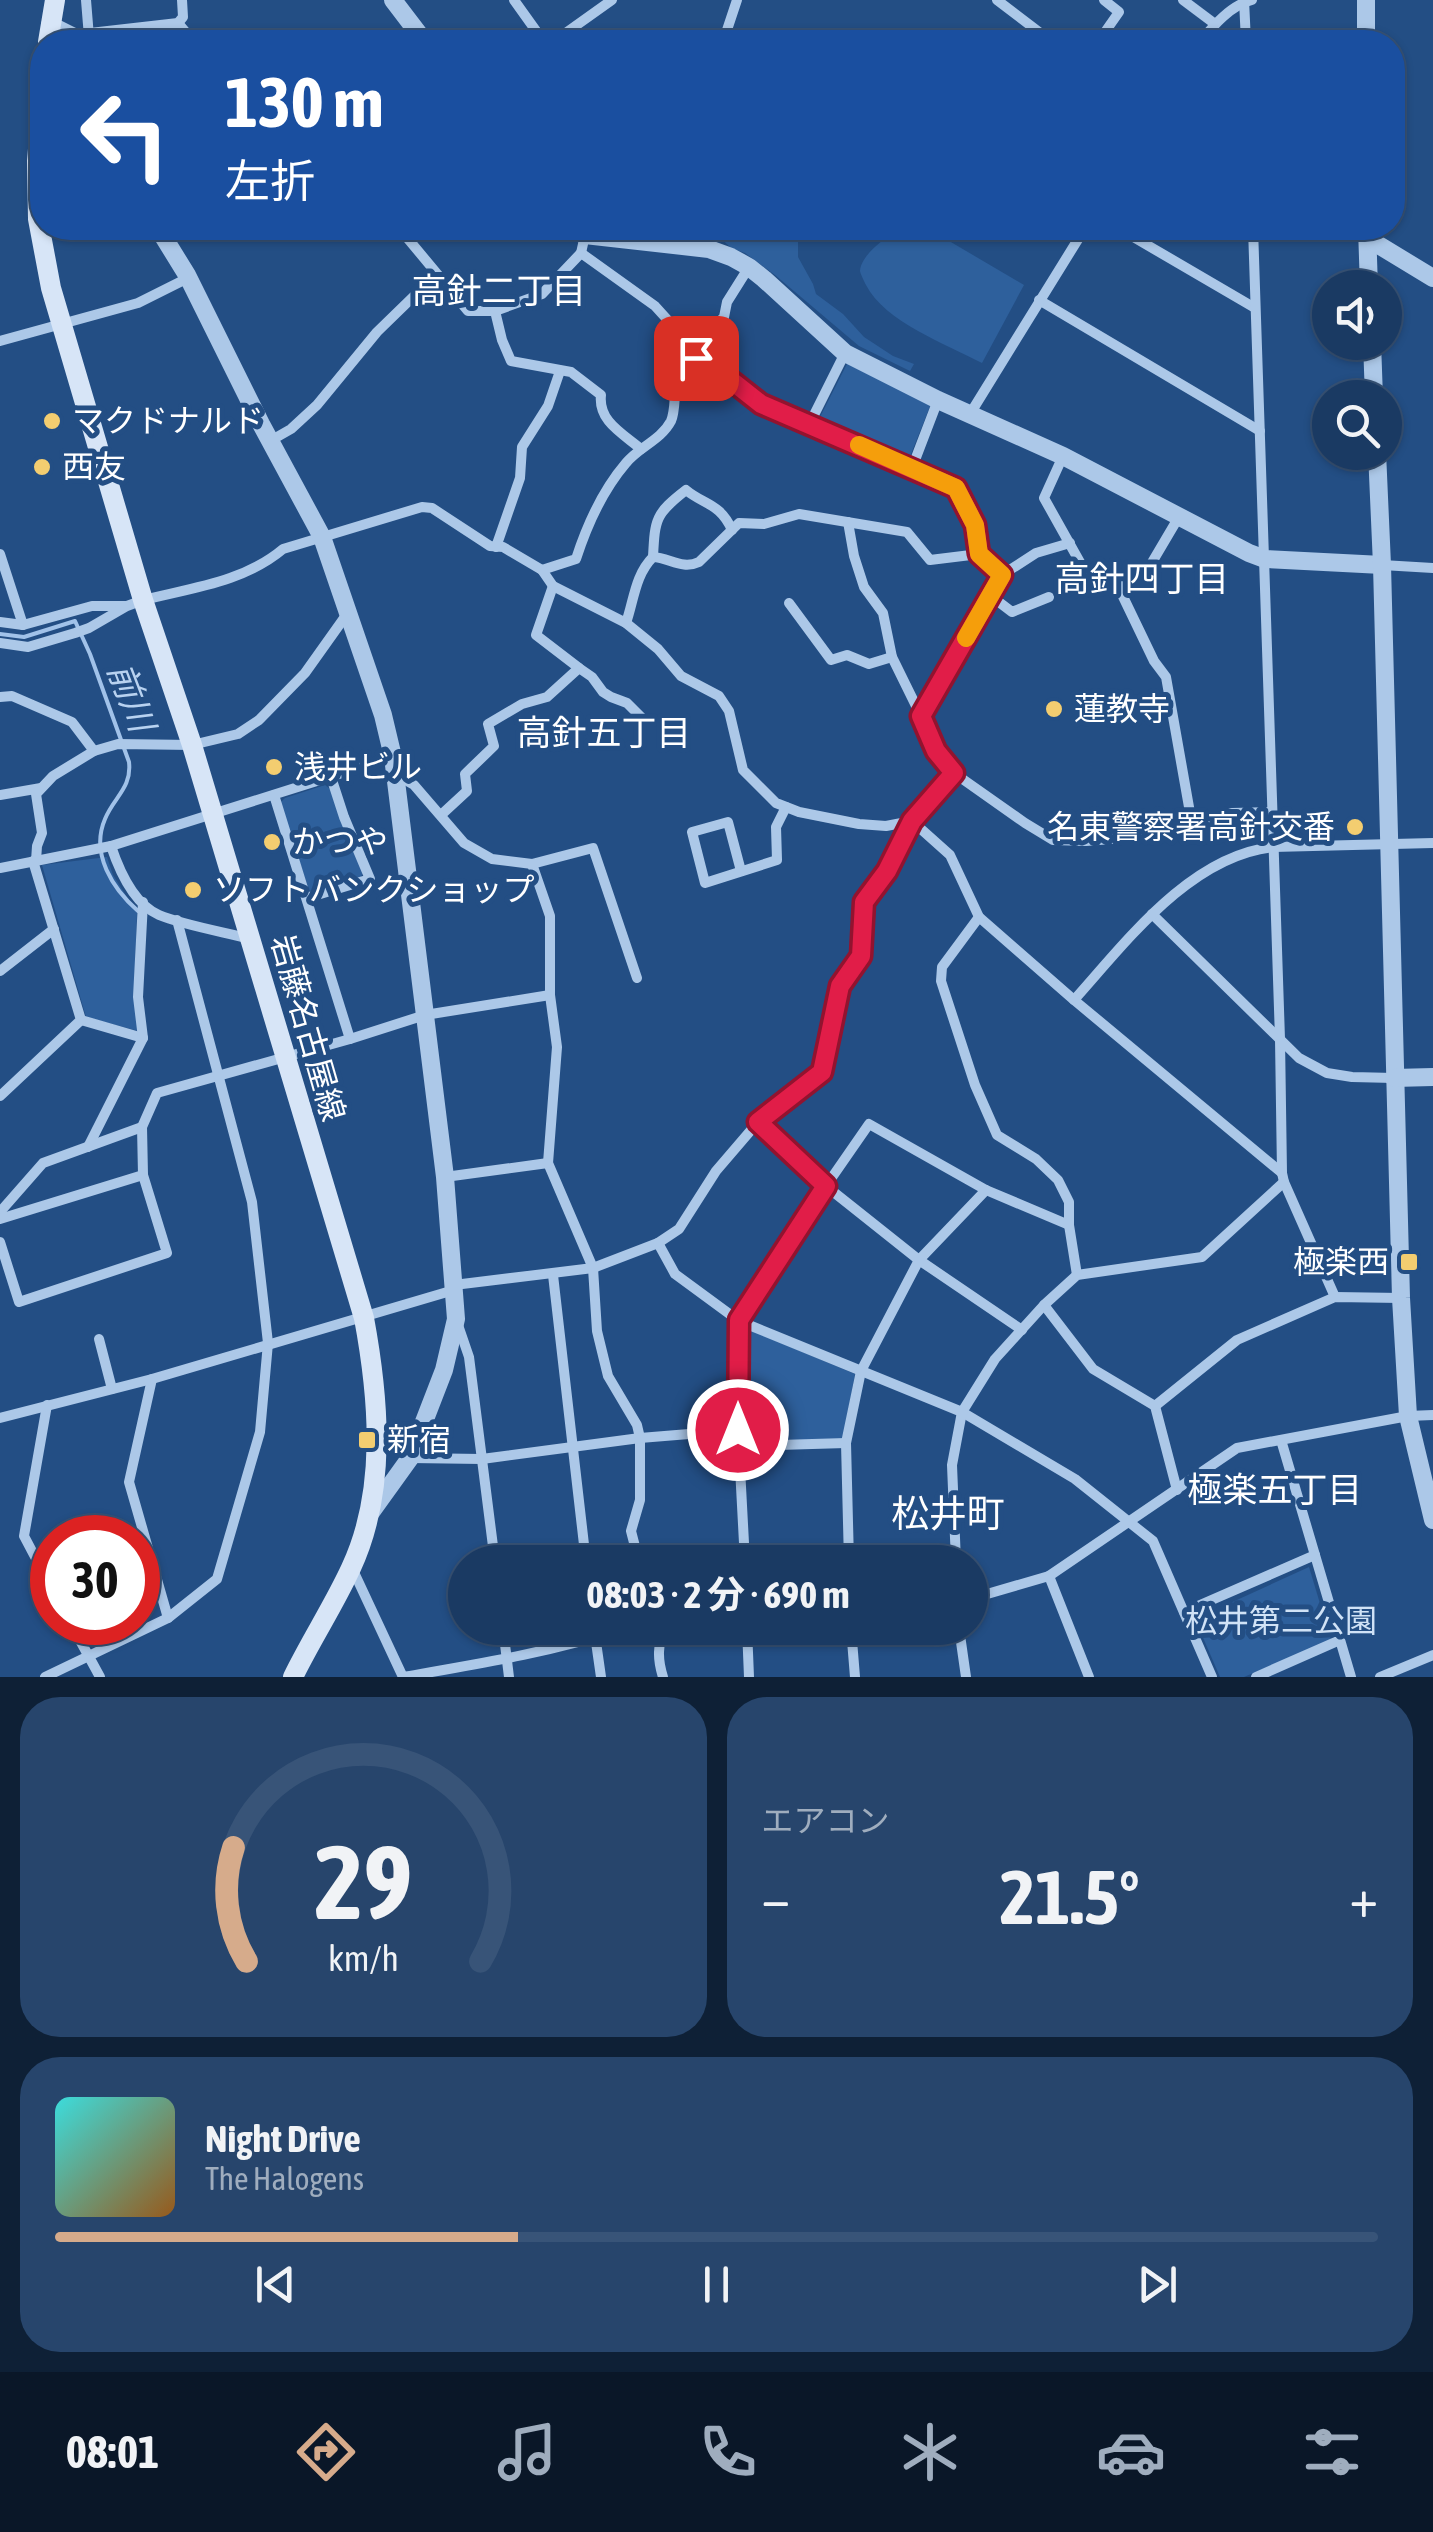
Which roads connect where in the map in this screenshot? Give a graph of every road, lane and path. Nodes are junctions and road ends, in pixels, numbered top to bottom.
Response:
1 (55, 0) edge
2 (86, 0) edge
3 (182, 0) edge
4 (393, 0) edge
5 (514, 0) edge
6 (612, 0) edge
7 (738, 0) edge
8 (997, 0) edge
9 (1104, 0) edge
10 (1183, 0) edge
11 (1366, 0) edge
12 (1246, 1) edge
13 (178, 23) junction
14 (1215, 24) junction
15 (50, 30) edge
16 (88, 30) edge
17 (139, 30) edge
18 (184, 30) edge
19 (416, 30) edge
20 (535, 30) edge
21 (570, 30) edge
22 (727, 30) edge
23 (1036, 30) edge
24 (1106, 30) edge
25 (1210, 30) edge
26 (1246, 30) edge
27 (1366, 30) edge
28 (42, 240) edge
29 (165, 240) edge
30 (409, 240) edge
31 (571, 240) edge
32 (580, 240) edge
33 (622, 240) edge
34 (1076, 240) edge
35 (1139, 240) edge
36 (1253, 240) edge
37 (1366, 240) edge
38 (1376, 240) edge
39 (748, 266) junction
40 (1368, 270) edge
41 (188, 278) junction
42 (1433, 278) edge
43 (444, 283) junction
44 (1039, 300) junction
45 (1256, 308) junction
46 (495, 312) junction
47 (62, 324) junction
48 (0, 341) edge
49 (694, 353) junction
50 (846, 353) junction
51 (560, 371) junction
52 (938, 400) junction
53 (970, 414) junction
54 (810, 424) junction
55 (1260, 430) junction
56 (270, 441) junction
57 (641, 449) junction
58 (1064, 456) junction
59 (912, 468) junction
60 (1378, 470) edge
61 (1180, 515) junction
62 (848, 522) junction
63 (732, 530) junction
64 (322, 537) junction
65 (1070, 543) junction
66 (496, 547) junction
67 (0, 554) edge
68 (979, 554) junction
69 (653, 557) junction
70 (1265, 559) junction
71 (1382, 565) junction
72 (1433, 568) edge
73 (542, 570) junction
74 (1002, 575) junction
75 (1115, 580) junction
76 (553, 586) junction
77 (991, 596) junction
78 (1049, 598) dead end
79 (135, 603) junction
80 (788, 604) dead end
81 (348, 613) junction
82 (0, 622) edge
83 (626, 624) junction
84 (23, 625) junction
85 (0, 643) edge
86 (892, 657) junction
87 (579, 668) junction
88 (0, 697) edge
89 (921, 716) junction
90 (645, 720) dead end
91 (192, 745) junction
92 (94, 751) junction
93 (394, 765) junction
94 (954, 773) junction
95 (331, 778) junction
96 (42, 787) junction
97 (0, 794) edge
98 (274, 795) junction
99 (786, 807) junction
100 (1272, 812) junction
101 (212, 814) junction
102 (441, 815) junction
103 (912, 821) junction
104 (1192, 824) junction
105 (1433, 843) edge
106 (1388, 845) junction
107 (109, 846) junction
108 (1273, 847) junction
109 (35, 861) junction
110 (532, 864) junction
111 (0, 868) edge
112 (741, 871) junction
113 (307, 898) junction
114 (144, 902) junction
115 (1152, 914) junction
116 (978, 917) junction
117 (177, 920) junction
118 (54, 929) junction
119 (252, 940) junction
120 (0, 971) edge
121 (637, 978) dead end
122 (550, 995) junction
123 (1074, 1000) junction
124 (425, 1015) junction
125 (81, 1020) junction
126 (142, 1038) junction
127 (350, 1039) junction
128 (1280, 1039) junction
129 (285, 1056) junction
130 (218, 1076) junction
131 (1433, 1077) edge
132 (1394, 1078) junction
133 (0, 1096) edge
134 (758, 1122) junction
135 (142, 1127) junction
136 (88, 1147) junction
137 (548, 1163) junction
138 (143, 1174) junction
139 (1283, 1177) junction
140 (445, 1178) junction
141 (826, 1186) junction
142 (986, 1190) junction
143 (0, 1216) edge
144 (1069, 1225) junction
145 (0, 1242) edge
146 (658, 1243) junction
147 (919, 1260) junction
148 (593, 1268) junction
149 (553, 1275) junction
150 (1077, 1275) junction
151 (454, 1288) junction
152 (1334, 1296) junction
153 (1401, 1298) junction
154 (1044, 1305) junction
155 (364, 1318) junction
156 (456, 1319) junction
157 (739, 1320) junction
158 (1022, 1330) junction
159 (99, 1339) dead end
160 (268, 1343) junction
161 (861, 1371) junction
162 (152, 1379) junction
163 (112, 1388) junction
164 (46, 1405) junction
165 (1155, 1406) junction
166 (962, 1412) junction
167 (1433, 1414) edge
168 (1408, 1416) junction
169 (0, 1418) edge
170 (738, 1430) junction
171 (640, 1438) junction
172 (1280, 1440) junction
173 (846, 1442) junction
174 (740, 1446) junction
175 (572, 1447) junction
176 (410, 1458) junction
177 (482, 1459) junction
178 (1177, 1490) junction
179 (369, 1515) junction
180 (1433, 1520) edge
181 (1130, 1523) junction
182 (493, 1545) edge
183 (584, 1545) edge
184 (634, 1545) edge
185 (744, 1545) edge
186 (849, 1545) edge
187 (955, 1545) edge
188 (30, 1547) edge
189 (1314, 1554) junction
190 (352, 1567) junction
191 (1049, 1576) junction
192 (988, 1594) edge
193 (1184, 1612) junction
194 (168, 1618) junction
195 (1340, 1640) junction
196 (82, 1645) edge
197 (505, 1645) edge
198 (554, 1645) edge
199 (597, 1645) edge
200 (658, 1645) edge
201 (748, 1645) edge
202 (853, 1645) edge
203 (961, 1645) edge
204 (1433, 1655) edge
205 (89, 1657) junction
206 (507, 1659) junction
207 (45, 1677) edge
208 (100, 1677) edge
209 (294, 1677) edge
210 (510, 1677) edge
211 (601, 1677) edge
212 (663, 1677) edge
213 (749, 1677) edge
214 (856, 1677) edge
215 (966, 1677) edge
216 (1089, 1677) edge
217 (1212, 1677) edge
218 (1256, 1677) edge
219 (1350, 1677) edge
220 (1380, 1677) edge

1 - 15 main road
2 - 16 street
3 - 13 street
4 - 19 street
5 - 20 street
6 - 21 street
7 - 22 street
8 - 23 street
9 - 24 street
10 - 14 street
11 - 27 street
12 - 14 street
12 - 26 street
13 - 17 street
13 - 18 street
14 - 25 street
28 - 47 main road, 岩藤名古屋線
29 - 41 street
30 - 43 street
31 - 46 street
32 - 49 street
33 - 39 street
34 - 44 street
35 - 45 street
36 - 45 street
37 - 40 street
38 - 42 street
39 - 49 street
39 - 50 street
41 - 47 street
41 - 56 street
43 - 46 street
43 - 56 street
44 - 53 street
44 - 55 street
45 - 55 street
46 - 51 street
47 - 48 street
47 - 79 main road, 岩藤名古屋線
49 - 54 street
49 - 57 street
50 - 52 street
50 - 54 street
51 - 57 street
51 - 66 street
52 - 53 street
52 - 59 street
53 - 58 street
54 - 59 street
55 - 70 street
56 - 64 street
57 - 73 street
58 - 61 street
58 - 65 street
59 - 68 street
60 - 71 street
61 - 70 street
61 - 75 street
62 - 63 street
62 - 68 street
62 - 86 street
63 - 69 street
63 - 69 street
64 - 66 street
64 - 79 street
64 - 81 street
65 - 74 street
65 - 75 street
66 - 73 street
67 - 84 street
68 - 74 street
69 - 83 street
70 - 71 street
70 - 100 street
71 - 72 street
71 - 106 street
73 - 76 street
74 - 77 street
75 - 104 street
76 - 83 street
76 - 87 street
77 - 78 street
77 - 89 street
79 - 84 street
79 - 85 street
79 - 91 main road, 岩藤名古屋線
80 - 86 street
81 - 91 street
81 - 93 street
82 - 84 street
83 - 99 street
86 - 89 street
87 - 90 street
87 - 102 street
88 - 92 street
89 - 94 street
91 - 92 street
91 - 101 main road, 岩藤名古屋線
92 - 96 street
93 - 95 street
93 - 102 street
93 - 124 street
94 - 103 street
94 - 104 street
95 - 98 street
95 - 113 street
96 - 97 street
96 - 109 street
98 - 101 street
98 - 113 street
99 - 103 street
99 - 112 street
100 - 104 street
100 - 108 street
101 - 107 street
101 - 119 main road, 岩藤名古屋線
102 - 110 street
103 - 116 street
103 - 134 street
105 - 106 street
106 - 108 street
106 - 132 street
107 - 109 street
107 - 114 street
108 - 115 street
108 - 128 street
109 - 111 street
109 - 118 street
110 - 121 street
110 - 122 street
112 - 112 street
113 - 127 street
114 - 117 street
114 - 126 street
115 - 123 street
115 - 128 street
116 - 123 street
116 - 144 street
117 - 119 street
117 - 130 street
118 - 120 street
118 - 125 street
119 - 129 main road, 岩藤名古屋線
122 - 124 street
122 - 137 street
123 - 139 street
124 - 127 street
124 - 140 street
125 - 126 street
125 - 133 street
126 - 136 street
127 - 129 street
128 - 132 street
128 - 139 street
129 - 130 street
129 - 155 main road, 岩藤名古屋線
130 - 135 street
130 - 160 street
131 - 132 street
132 - 153 street
134 - 141 street
134 - 146 street
135 - 136 street
135 - 138 street
136 - 143 street
137 - 140 street
137 - 148 street
138 - 143 street
138 - 145 street
139 - 150 street
139 - 152 street
140 - 151 street
141 - 142 street
141 - 147 street
141 - 157 street
142 - 144 street
142 - 147 street
144 - 150 street
146 - 148 street
146 - 157 street
147 - 158 street
147 - 161 street
148 - 149 street
148 - 171 street
149 - 151 street
149 - 175 street
150 - 154 street
151 - 155 street
151 - 156 street
152 - 153 street
152 - 165 street
153 - 168 street
154 - 158 street
154 - 165 street
155 - 160 street
155 - 179 main road, 岩藤名古屋線
156 - 176 street
156 - 177 street
157 - 161 street
157 - 170 street
158 - 166 street
159 - 163 street
160 - 162 street
160 - 194 street
161 - 166 street
161 - 173 street
162 - 163 street
162 - 194 street
163 - 164 street
164 - 169 street
164 - 188 street
165 - 178 street
166 - 181 street
166 - 187 street
167 - 168 street
168 - 172 street
168 - 180 street
170 - 171 street
170 - 174 street
171 - 175 street
171 - 184 street
172 - 178 street
172 - 189 street
173 - 174 street
173 - 186 street
174 - 185 street
175 - 177 street
175 - 183 street
176 - 177 street
176 - 179 street
177 - 182 street
178 - 181 street
179 - 190 main road, 岩藤名古屋線
181 - 191 street
181 - 193 street
189 - 193 street
189 - 195 street
190 - 206 street
190 - 209 main road, 岩藤名古屋線
191 - 192 street
191 - 216 street
193 - 217 street
194 - 205 street
195 - 218 street
195 - 219 street
196 - 205 street
197 - 206 street
198 - 206 street
199 - 211 street
200 - 212 street
201 - 213 street
202 - 214 street
203 - 215 street
204 - 220 street
205 - 207 street
205 - 208 street
206 - 210 street

